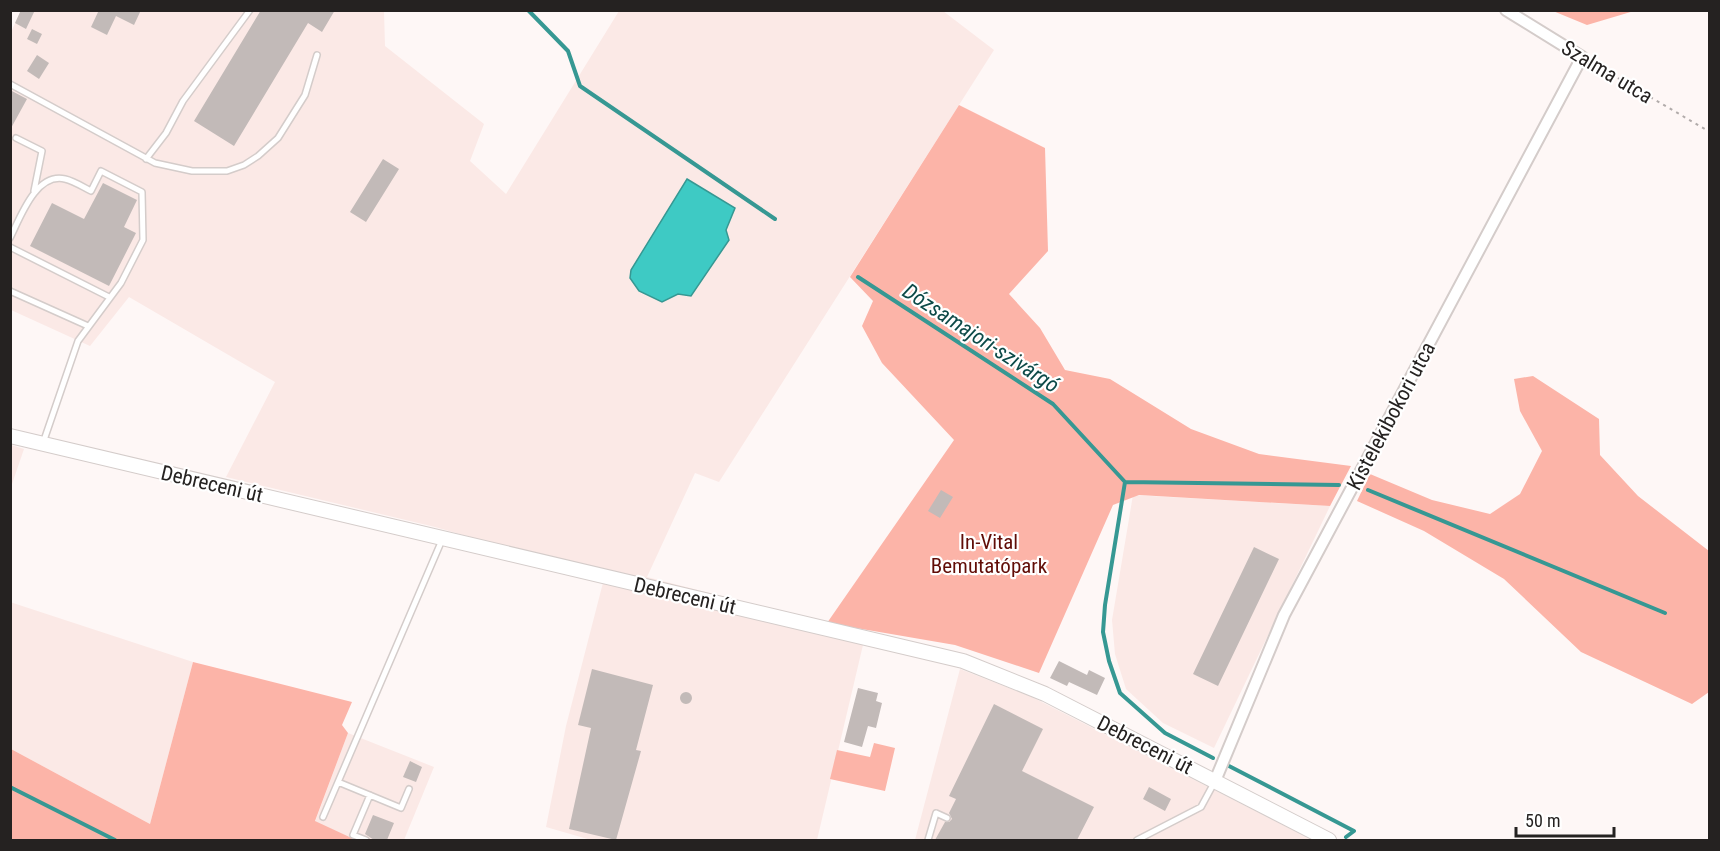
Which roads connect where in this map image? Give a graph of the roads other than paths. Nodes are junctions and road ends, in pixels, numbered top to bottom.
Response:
1 (250, 10) edge
2 (1506, 10) edge
3 (317, 55) dead end
4 (1581, 57) joint
5 (10, 84) edge
6 (16, 138) dead end
7 (146, 159) junction
8 (34, 193) junction
9 (10, 238) edge
10 (10, 247) edge
11 (10, 291) edge
12 (110, 297) junction
13 (88, 326) junction
14 (10, 436) edge
15 (42, 444) junction
16 (443, 539) junction
17 (1215, 781) junction
18 (338, 782) junction
19 (409, 789) dead end
20 (370, 795) junction
21 (323, 817) dead end
22 (947, 818) dead end
23 (366, 840) edge
24 (927, 840) edge
25 (1137, 840) edge
26 (1329, 840) edge

1 - 7 lane
2 - 4 street, Szalma utca
3 - 7 lane
4 - 17 street, Kistelekibokori utca
5 - 7 lane
6 - 8 lane
8 - 9 lane
8 - 12 lane
10 - 12 lane
11 - 13 lane
12 - 13 lane
13 - 15 lane
14 - 15 street, Debreceni út
15 - 16 street, Debreceni út
16 - 17 street, Debreceni út
16 - 18 lane
17 - 25 lane
17 - 26 street, Debreceni út
18 - 20 lane
18 - 21 lane
19 - 20 lane
20 - 23 lane
22 - 24 lane

